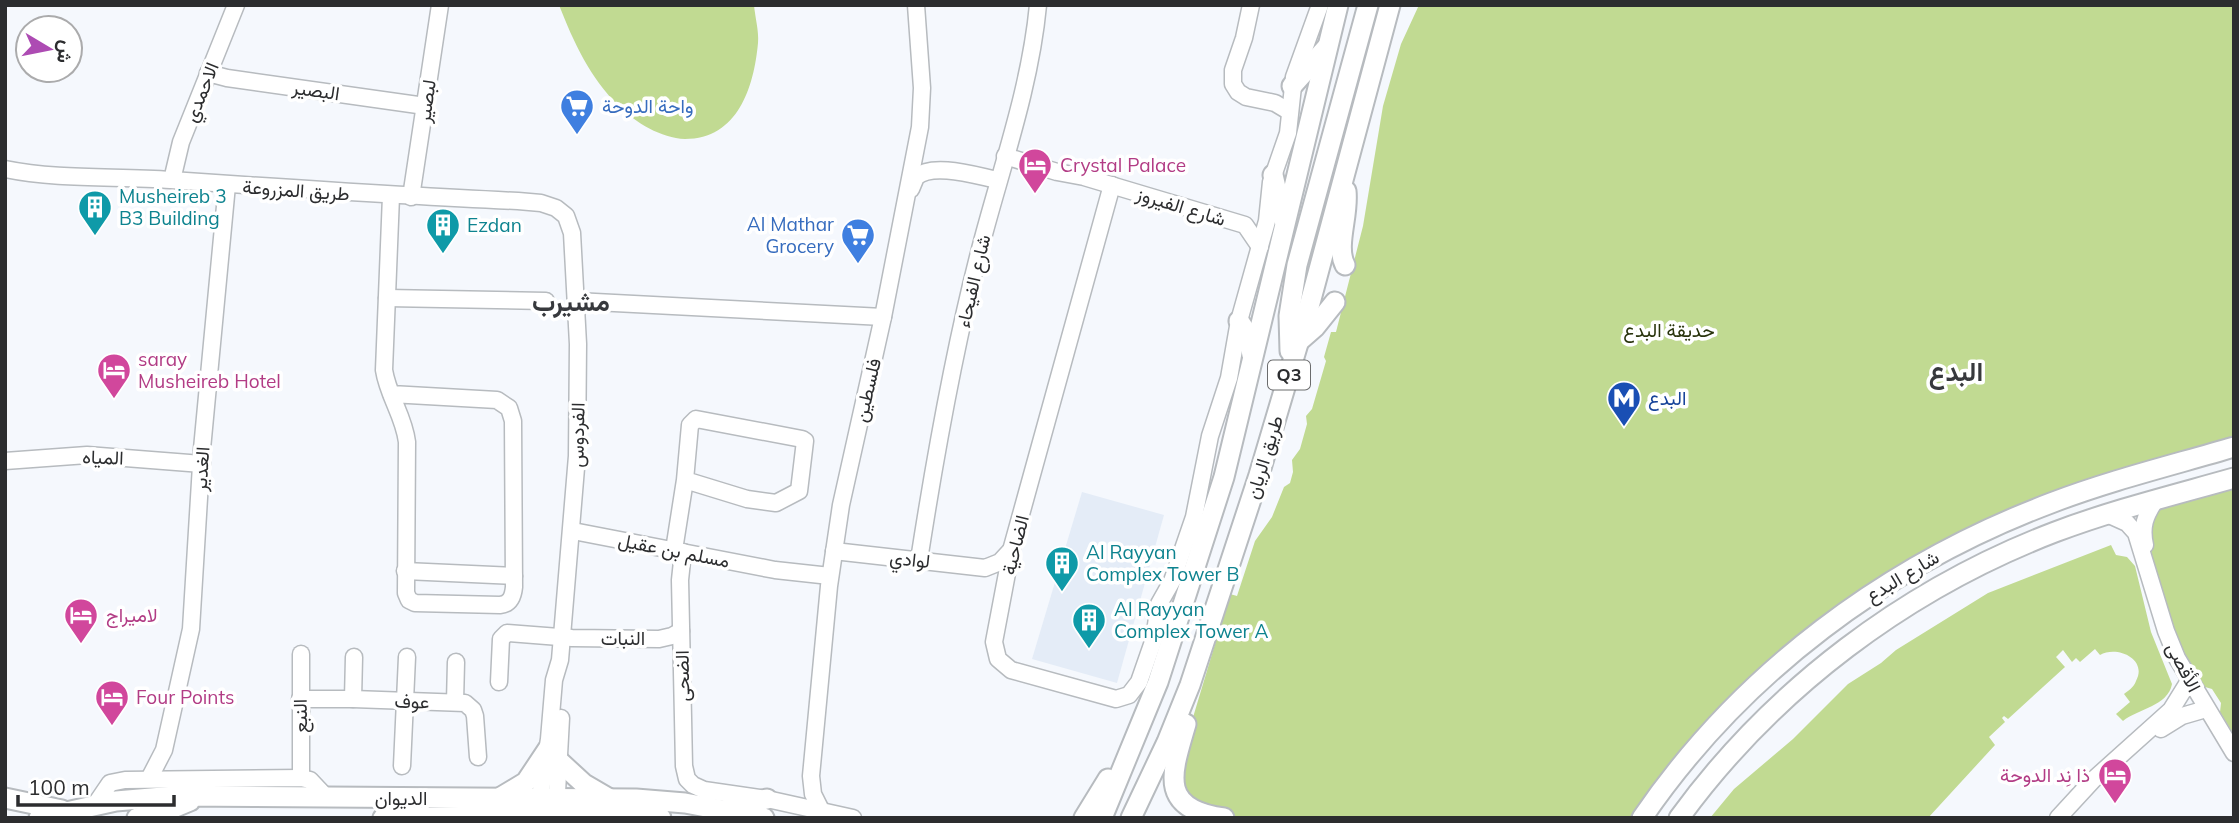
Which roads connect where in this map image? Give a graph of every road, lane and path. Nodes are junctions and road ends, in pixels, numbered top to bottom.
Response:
1 (236, 5) edge
2 (440, 5) edge
3 (916, 5) edge
4 (1038, 5) edge
5 (1251, 5) edge
6 (1320, 5) edge
7 (1338, 5) edge
8 (1368, 5) edge
9 (1390, 5) edge
10 (1328, 46) junction
11 (1241, 50) junction
12 (208, 74) junction
13 (1292, 86) junction
14 (425, 106) junction
15 (1290, 112) junction
16 (1006, 151) junction
17 (915, 152) junction
18 (5, 169) edge
19 (943, 170) junction
20 (28, 174) junction
21 (1343, 174) junction
22 (1273, 175) joint
23 (172, 180) junction
24 (998, 180) junction
25 (5, 182) edge
26 (227, 185) junction
27 (1112, 185) junction
28 (391, 196) junction
29 (411, 197) junction
30 (904, 208) junction
31 (562, 212) joint
32 (1276, 222) junction
33 (1245, 225) junction
34 (1260, 247) junction
35 (1345, 265) dead end
36 (387, 298) junction
37 (546, 301) dead end
38 (576, 302) junction
39 (1335, 302) dead end
40 (883, 317) junction
41 (1240, 321) junction
42 (1299, 342) junction
43 (1253, 360) junction
44 (1291, 369) junction
45 (391, 394) junction
46 (2234, 447) edge
47 (5, 461) edge
48 (202, 464) junction
49 (1224, 477) junction
50 (2234, 478) edge
51 (685, 480) junction
52 (2155, 501) junction
53 (2107, 514) junction
54 (573, 531) junction
55 (1012, 548) junction
56 (679, 551) junction
57 (834, 551) junction
58 (919, 560) junction
59 (985, 568) junction
60 (405, 571) junction
61 (2150, 574) junction
62 (514, 576) junction
63 (830, 581) junction
64 (1168, 589) joint
65 (1003, 594) junction
66 (681, 631) junction
67 (562, 637) junction
68 (301, 654) dead end
69 (354, 657) dead end
70 (407, 657) dead end
71 (456, 663) dead end
72 (2189, 681) junction
73 (499, 682) dead end
74 (1158, 682) junction
75 (1190, 685) junction
76 (300, 699) junction
77 (352, 699) junction
78 (406, 701) junction
79 (455, 702) junction
80 (2206, 709) junction
81 (2140, 739) junction
82 (164, 750) junction
83 (2234, 753) edge
84 (553, 755) junction
85 (478, 757) dead end
86 (402, 766) dead end
87 (811, 776) junction
88 (176, 778) junction
89 (301, 778) junction
90 (149, 779) junction
91 (200, 796) junction
92 (5, 798) edge
93 (327, 798) junction
94 (499, 798) junction
95 (609, 798) junction
96 (95, 805) junction
97 (796, 805) junction
98 (765, 809) edge
99 (66, 810) junction
100 (821, 810) junction
101 (546, 811) edge
102 (39, 818) edge
103 (137, 818) edge
104 (383, 818) edge
105 (661, 818) edge
106 (853, 818) edge
107 (1084, 818) edge
108 (1102, 818) edge
109 (1124, 818) edge
110 (1131, 818) edge
111 (1224, 818) edge
112 (1642, 818) edge
113 (1679, 818) edge
114 (2058, 818) edge

1 - 12 street, الاحمدي
2 - 14 street, لبصير
3 - 17 street, فلسطين
4 - 16 street, شارع الفيحاء
5 - 11 street
6 - 13 street
7 - 10 main road, طريق الريان / Q3
8 - 44 main road
9 - 21 main road, طريق الريان / Q3
10 - 13 main road
10 - 32 main road, طريق الريان / Q3
11 - 13 street
11 - 15 street
12 - 14 street, البصير
12 - 23 street, الاحمدي
13 - 15 street
14 - 29 street, لبصير
15 - 22 street
16 - 24 street, شارع الفيحاء
16 - 27 street, شارع الفيروز
17 - 19 street
17 - 30 street, فلسطين
18 - 20 street, طريق المزروعة
19 - 24 street
19 - 30 street
20 - 23 street, طريق المزروعة
20 - 25 street, طريق المزروعة
21 - 35 main road
21 - 42 main road, طريق الريان / Q3
22 - 32 main road
23 - 26 street, طريق المزروعة
24 - 58 street, شارع الفيحاء
26 - 28 street, طريق المزروعة
26 - 48 street, الغدير
27 - 33 street, شارع الفيروز
27 - 55 street, الضاحية
28 - 29 street, طريق المزروعة
28 - 36 street
29 - 31 street, طريق المزروعة
30 - 40 street, فلسطين
31 - 38 street, الفردوس
32 - 33 street, شارع الفيروز
32 - 34 street, طريق الريان
32 - 43 main road, طريق الريان / Q3
33 - 34 street, شارع الفيروز
34 - 41 street, طريق الريان
36 - 37 street
36 - 45 street
38 - 40 street
38 - 54 street, الفردوس
39 - 42 main road
40 - 57 street, فلسطين
41 - 43 main road
41 - 64 street, طريق الريان
42 - 44 main road, طريق الريان / Q3
43 - 49 main road, طريق الريان / Q3
44 - 75 main road, طريق الريان / Q3
45 - 60 street
45 - 62 street
46 - 112 main road, شارع البدع
47 - 48 street, المياه
48 - 82 street, الغدير
49 - 74 main road, طريق الريان / Q3
49 - 109 main road
50 - 52 main road, شارع البدع
51 - 51 street, الضحى
51 - 56 street, الضحى
52 - 53 main road, شارع البدع
52 - 61 street, الأقصى
53 - 61 street, الأقصى
53 - 113 main road, شارع البدع
54 - 56 street, مسلم بن عقيل
54 - 67 street, الفردوس
55 - 59 street
55 - 65 street, الضاحية
56 - 63 street, مسلم بن عقيل
56 - 66 street, الضحى
57 - 58 street, لوادي
57 - 63 street, فلسطين
58 - 59 street, لوادي
59 - 65 street
60 - 62 street
60 - 62 street
61 - 72 street, الأقصى
63 - 87 street, فلسطين
64 - 65 street, الضاحية
66 - 67 street, النبات
66 - 98 street, الضحى
67 - 73 street, النبات
67 - 84 street, الفردوس
68 - 76 street, النبع
69 - 77 street
70 - 78 street
71 - 79 street
72 - 80 street, الأقصى
72 - 81 street
74 - 107 main road
74 - 108 main road, طريق الريان / Q3
75 - 110 main road, طريق الريان / Q3
75 - 111 main road
76 - 77 street, عوف
76 - 89 street, النبع
77 - 78 street, عوف
78 - 79 street, عوف
78 - 86 street
79 - 85 street, عوف
80 - 81 street
80 - 83 street, الأقصى
81 - 114 street
82 - 88 street
82 - 90 street, الغدير
84 - 94 main road
84 - 95 main road
84 - 101 street, الفردوس
87 - 97 street, فلسطين
87 - 100 street, فلسطين
88 - 89 street
88 - 90 street
89 - 93 street
90 - 96 street
91 - 93 main road, الديوان
91 - 96 main road, الديوان
91 - 103 main road
92 - 99 main road
93 - 94 main road, الديوان
94 - 101 main road, الديوان
95 - 98 main road, الديوان
95 - 101 main road, الديوان
96 - 99 main road, الديوان
97 - 98 street
97 - 100 street
99 - 102 main road, الديوان
100 - 106 street
101 - 104 main road
101 - 105 main road

